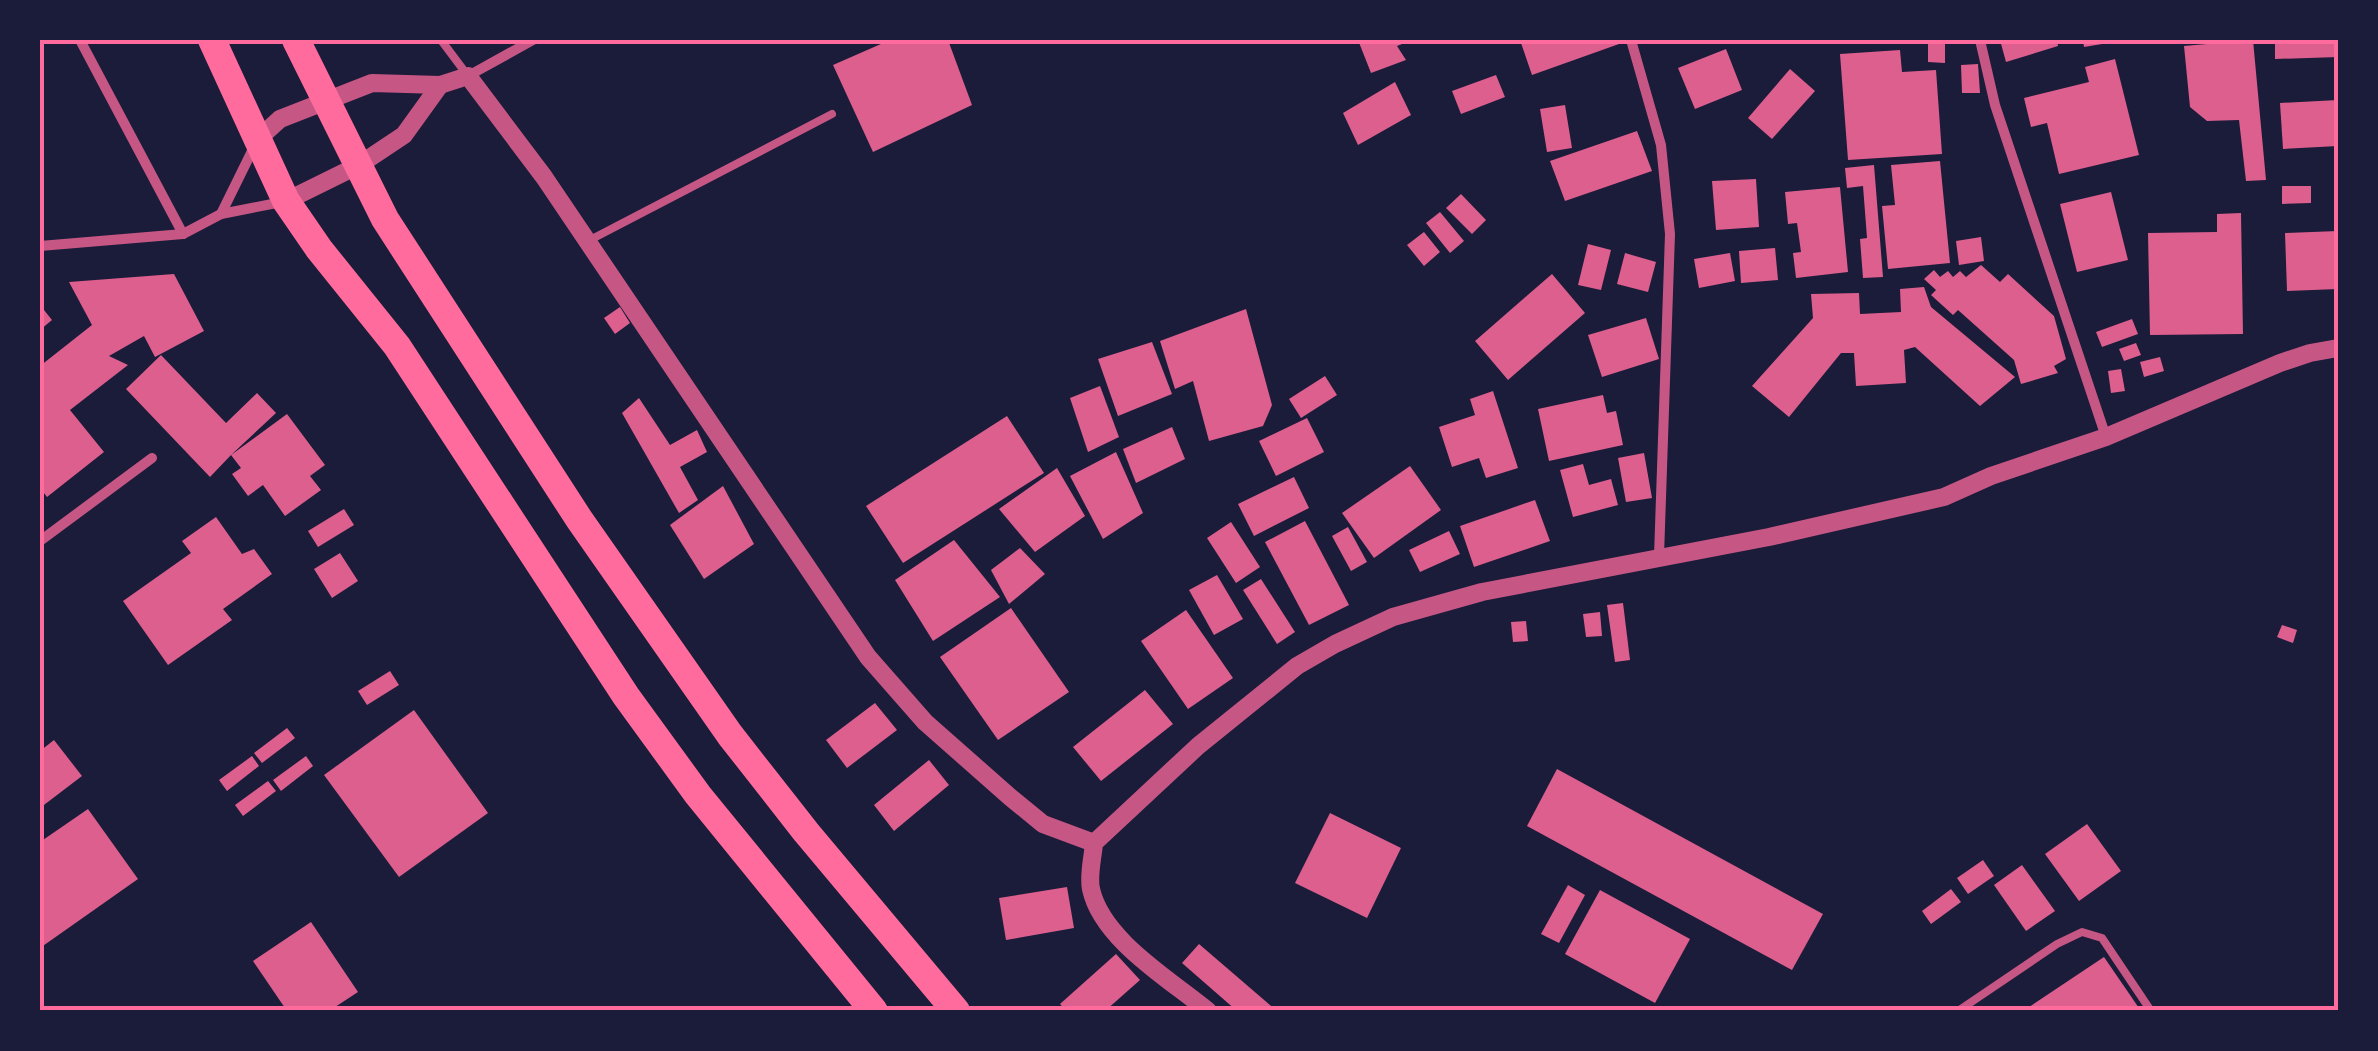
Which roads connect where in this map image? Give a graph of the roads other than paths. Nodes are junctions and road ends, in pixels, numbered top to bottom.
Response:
1 (80, 40) edge
2 (212, 40) edge
3 (296, 40) edge
4 (441, 40) edge
5 (532, 40) edge
6 (1631, 40) edge
7 (1980, 40) edge
8 (468, 76) junction
9 (440, 85) junction
10 (326, 98) junction
11 (832, 114) dead end
12 (259, 138) junction
13 (359, 165) junction
14 (286, 201) junction
15 (221, 214) junction
16 (183, 234) junction
17 (588, 241) junction
18 (40, 246) edge
19 (2338, 348) edge
20 (2106, 438) junction
21 (152, 458) dead end
22 (40, 541) edge
23 (1659, 556) junction
24 (1094, 843) junction
25 (874, 1011) edge
26 (956, 1011) edge
27 (1208, 1011) edge
28 (1958, 1011) edge
29 (2151, 1011) edge

1 - 16 street
2 - 12 highway
3 - 10 highway
4 - 8 lane
5 - 8 street
6 - 23 street
7 - 20 street
8 - 9 street
8 - 17 street
9 - 10 street
9 - 13 street
10 - 12 street
10 - 13 highway
11 - 17 lane
12 - 14 highway
12 - 15 street
13 - 14 street
13 - 26 highway
14 - 15 street
14 - 25 highway
15 - 16 street
16 - 18 street
17 - 24 street
19 - 20 street
20 - 23 street
21 - 22 street
23 - 24 street
24 - 27 street
28 - 29 lane

